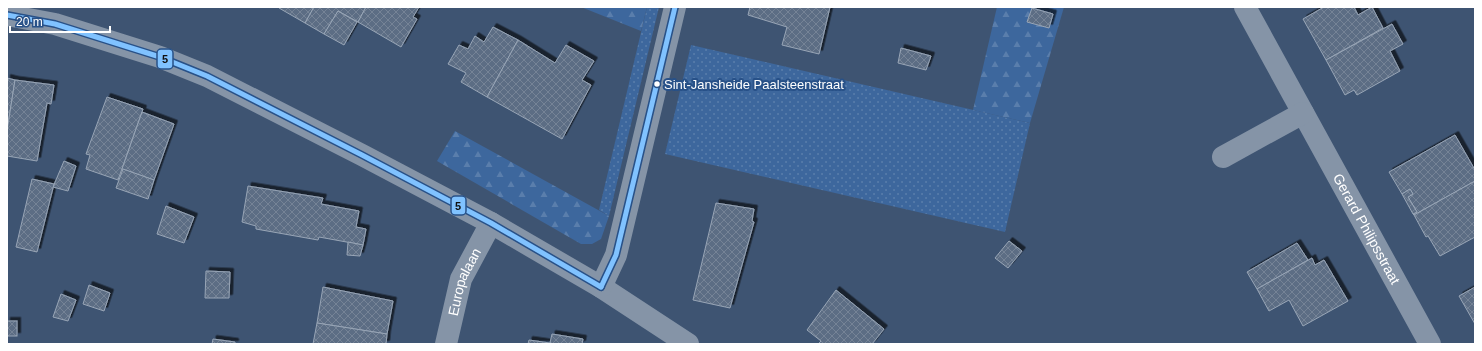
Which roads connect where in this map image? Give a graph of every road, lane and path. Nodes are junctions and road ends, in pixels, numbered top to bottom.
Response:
1 (675, 7) edge
2 (1245, 7) edge
3 (7, 15) edge
4 (1303, 113) junction
5 (1223, 157) dead end
6 (491, 223) junction
7 (601, 287) junction
8 (446, 344) edge
9 (688, 344) edge
10 (1430, 344) edge

1 - 7 street
2 - 4 street, Gerard Philipsstraat
3 - 6 street
4 - 5 street
4 - 10 street, Gerard Philipsstraat
6 - 7 street
6 - 8 street, Europalaan
7 - 9 street

